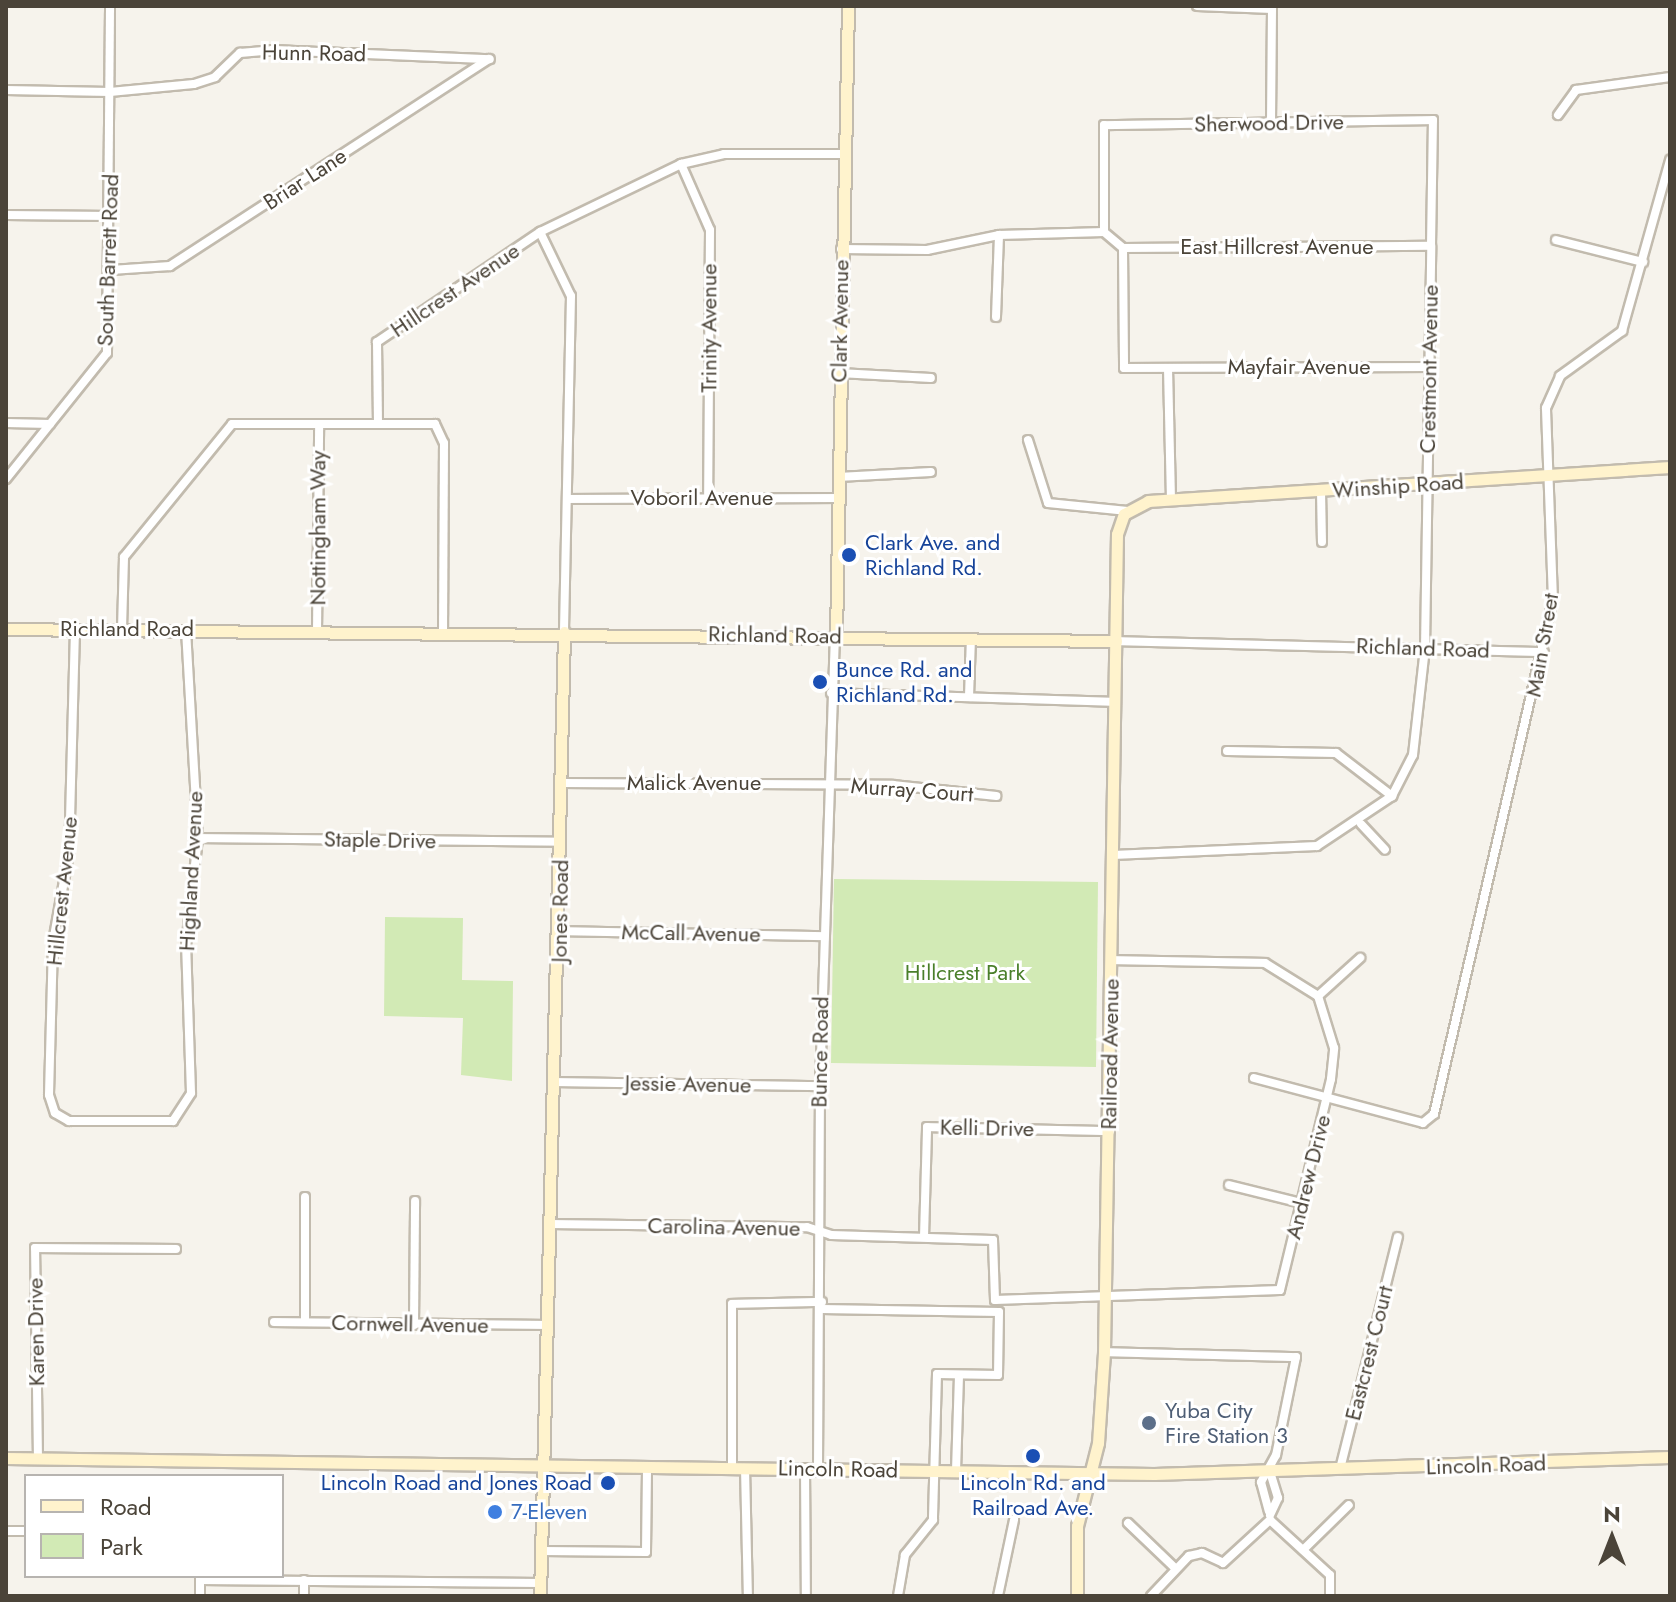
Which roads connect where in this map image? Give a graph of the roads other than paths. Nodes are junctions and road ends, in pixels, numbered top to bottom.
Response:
1 (110, 6) edge
2 (848, 6) edge
3 (1197, 6) edge
4 (1272, 8) edge
5 (490, 59) joint
6 (1670, 77) edge
7 (6, 90) edge
8 (110, 92) junction
9 (1558, 115) dead end
10 (1433, 120) joint
11 (1271, 123) junction
12 (843, 154) junction
13 (1670, 160) edge
14 (681, 164) junction
15 (6, 215) edge
16 (111, 216) junction
17 (540, 232) junction
18 (1104, 232) junction
19 (999, 235) junction
20 (1556, 240) dead end
21 (1431, 246) junction
22 (1123, 248) junction
23 (841, 249) junction
24 (1643, 262) junction
25 (111, 270) junction
26 (996, 317) dead end
27 (1429, 367) junction
28 (1168, 368) junction
29 (839, 373) junction
30 (931, 378) dead end
31 (6, 423) edge
32 (50, 424) junction
33 (319, 424) junction
34 (378, 424) junction
35 (1028, 440) dead end
36 (1670, 467) edge
37 (931, 472) dead end
38 (838, 477) junction
39 (1549, 477) junction
40 (6, 479) edge
41 (1427, 484) junction
42 (1321, 491) junction
43 (838, 498) junction
44 (567, 499) junction
45 (708, 499) junction
46 (1171, 500) junction
47 (1128, 511) junction
48 (1322, 542) dead end
49 (6, 629) edge
50 (75, 629) junction
51 (122, 629) junction
52 (186, 630) junction
53 (317, 631) junction
54 (443, 632) junction
55 (564, 632) junction
56 (836, 635) junction
57 (971, 638) junction
58 (1116, 641) junction
59 (1425, 648) junction
60 (1544, 652) junction
61 (831, 693) junction
62 (969, 697) junction
63 (1115, 702) junction
64 (1227, 751) dead end
65 (562, 783) junction
66 (827, 784) junction
67 (996, 796) dead end
68 (1392, 796) junction
69 (1361, 824) junction
70 (198, 838) junction
71 (561, 842) junction
72 (1385, 850) dead end
73 (1113, 855) junction
74 (559, 931) junction
75 (823, 936) junction
76 (1360, 958) dead end
77 (1111, 960) junction
78 (1318, 996) junction
79 (1254, 1078) dead end
80 (557, 1082) junction
81 (820, 1086) junction
82 (1327, 1100) junction
83 (184, 1111) joint
84 (1110, 1131) junction
85 (1229, 1185) dead end
86 (305, 1197) dead end
87 (415, 1201) dead end
88 (1301, 1203) junction
89 (549, 1224) junction
90 (821, 1232) junction
91 (924, 1237) junction
92 (1398, 1237) dead end
93 (176, 1249) dead end
94 (1105, 1296) junction
95 (995, 1300) joint
96 (822, 1306) junction
97 (274, 1322) dead end
98 (305, 1322) junction
99 (414, 1325) junction
100 (546, 1325) junction
101 (1104, 1352) junction
102 (959, 1375) junction
103 (1670, 1457) edge
104 (6, 1458) edge
105 (38, 1459) junction
106 (545, 1467) junction
107 (647, 1467) junction
108 (732, 1468) junction
109 (745, 1468) junction
110 (805, 1468) junction
111 (818, 1468) junction
112 (1340, 1469) junction
113 (935, 1471) junction
114 (956, 1471) junction
115 (1270, 1471) junction
116 (1089, 1473) junction
117 (1349, 1505) dead end
118 (1270, 1515) junction
119 (1014, 1520) dead end
120 (1128, 1523) dead end
121 (1303, 1550) junction
122 (543, 1551) junction
123 (1176, 1569) junction
124 (200, 1578) edge
125 (304, 1580) junction
126 (541, 1583) junction
127 (200, 1596) edge
128 (304, 1596) edge
129 (540, 1596) edge
130 (748, 1596) edge
131 (806, 1596) edge
132 (898, 1596) edge
133 (998, 1596) edge
134 (1077, 1596) edge
135 (1151, 1596) edge
136 (1330, 1596) edge

1 - 8 street, South Barrett Road
2 - 12 street, Clark Avenue
3 - 4 street
4 - 11 street
5 - 8 street, Hunn Road
5 - 25 street, Briar Lane
6 - 9 street
7 - 8 street, Hunn Road
8 - 16 street, South Barrett Road
10 - 11 street, Sherwood Drive
10 - 21 street, Crestmont Avenue
11 - 18 street, Sherwood Drive
12 - 14 street, Hillcrest Avenue
12 - 23 street, Clark Avenue
13 - 24 street, Main Street
14 - 17 street, Hillcrest Avenue
14 - 45 street, Trinity Avenue
15 - 16 street
16 - 25 street, South Barrett Road
17 - 34 street, Hillcrest Avenue
17 - 44 street, Jones Road
18 - 19 street
18 - 22 street
19 - 23 street
19 - 26 street
20 - 24 street
21 - 22 street, East Hillcrest Avenue
21 - 27 street, Crestmont Avenue
22 - 28 street, Mayfair Avenue
23 - 29 street, Clark Avenue
24 - 39 street, Main Street
25 - 32 street, South Barrett Road
27 - 28 street, Mayfair Avenue
27 - 41 street, Crestmont Avenue
28 - 46 street
29 - 30 street
29 - 38 street, Clark Avenue
31 - 32 street
32 - 40 street, South Barrett Road
33 - 34 street
33 - 51 street
33 - 53 street, Nottingham Way
34 - 54 street
35 - 47 street
36 - 39 street, Winship Road
37 - 38 street
38 - 43 street, Clark Avenue
39 - 41 street, Winship Road
39 - 60 street, Main Street
41 - 42 street, Winship Road
41 - 59 street, Crestmont Avenue
42 - 46 street, Winship Road
42 - 48 street
43 - 45 street, Voboril Avenue
43 - 56 street, Clark Avenue
44 - 45 street, Voboril Avenue
44 - 55 street, Jones Road
46 - 47 street, Winship Road
47 - 58 street, Railroad Avenue
49 - 50 street, Richland Road
50 - 51 street, Richland Road
50 - 83 street, Hillcrest Avenue
51 - 52 street, Richland Road
52 - 53 street, Richland Road
52 - 70 street, Highland Avenue
53 - 54 street, Richland Road
54 - 55 street, Richland Road
55 - 56 street, Richland Road
55 - 65 street, Jones Road
56 - 57 street, Richland Road
56 - 61 street, Bunce Road
57 - 58 street, Richland Road
57 - 62 street
58 - 59 street, Richland Road
58 - 63 street, Railroad Avenue
59 - 60 street, Richland Road
59 - 68 street, Crestmont Avenue
60 - 82 street, Main Street
61 - 62 street
61 - 66 street, Bunce Road
62 - 63 street
63 - 73 street, Railroad Avenue
64 - 68 street
65 - 66 street, Malick Avenue
65 - 71 street, Jones Road
66 - 67 street, Murray Court
66 - 75 street, Bunce Road
68 - 69 street, Crestmont Avenue
69 - 72 street
69 - 73 street, Crestmont Avenue
70 - 71 street, Staple Drive
70 - 83 street, Highland Avenue
71 - 74 street, Jones Road
73 - 77 street, Railroad Avenue
74 - 75 street, McCall Avenue
74 - 80 street, Jones Road
75 - 81 street, Bunce Road
76 - 78 street
77 - 78 street
77 - 84 street, Railroad Avenue
78 - 82 street, Andrew Drive
79 - 82 street
80 - 81 street, Jessie Avenue
80 - 89 street, Jones Road
81 - 90 street, Bunce Road
82 - 88 street, Andrew Drive
84 - 91 street, Kelli Drive
84 - 94 street, Railroad Avenue
85 - 88 street
86 - 98 street
87 - 99 street
88 - 94 street, Andrew Drive
89 - 90 street, Carolina Avenue
89 - 100 street, Jones Road
90 - 91 street, Carolina Avenue
90 - 96 street, Bunce Road
91 - 95 street, Carolina Avenue
92 - 112 street, Eastcrest Court
93 - 105 street, Karen Drive
94 - 95 street, Andrew Drive
94 - 101 street, Railroad Avenue
96 - 102 street
96 - 108 street
96 - 111 street, Bunce Road
97 - 98 street, Cornwell Avenue
98 - 99 street, Cornwell Avenue
99 - 100 street, Cornwell Avenue
100 - 106 street, Jones Road
101 - 115 street
101 - 116 street, Railroad Avenue
102 - 113 street
102 - 114 street
103 - 112 street, Lincoln Road
104 - 105 street, Lincoln Road
105 - 106 street, Lincoln Road
106 - 107 street, Lincoln Road
106 - 122 street, Jones Road
107 - 108 street, Lincoln Road
107 - 122 street
108 - 109 street, Lincoln Road
109 - 110 street, Lincoln Road
109 - 130 street
110 - 111 street, Lincoln Road
110 - 131 street
111 - 113 street, Lincoln Road
112 - 115 street, Lincoln Road
113 - 114 street, Lincoln Road
113 - 132 street
114 - 116 street, Lincoln Road
115 - 116 street, Lincoln Road
115 - 118 street
115 - 118 street
116 - 134 street, Railroad Avenue
117 - 121 street
118 - 121 street
118 - 123 street
119 - 133 street
120 - 123 street
121 - 136 street
122 - 126 street, Jones Road
123 - 135 street
124 - 125 street
124 - 127 street
125 - 126 street
125 - 128 street
126 - 129 street, Jones Road

